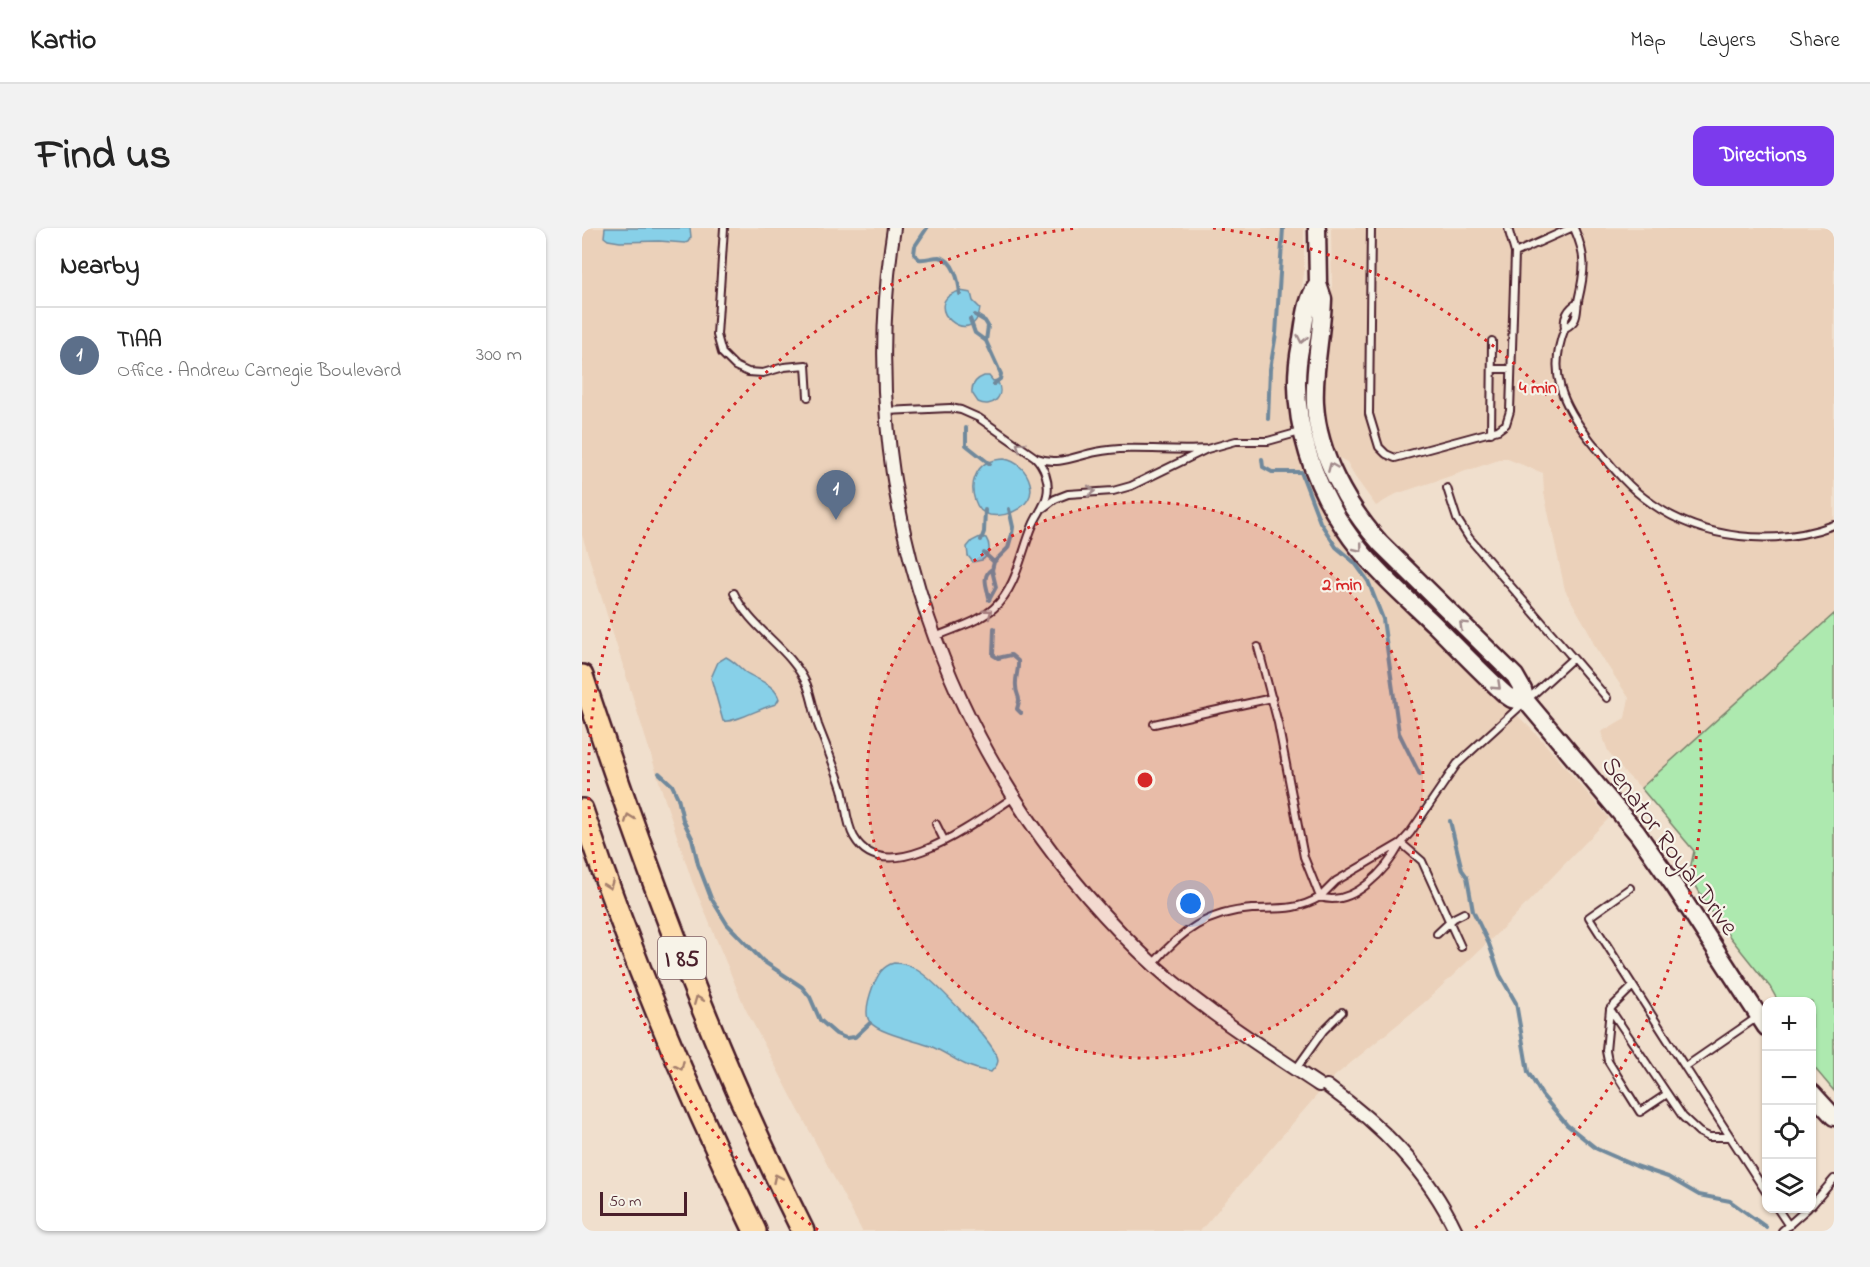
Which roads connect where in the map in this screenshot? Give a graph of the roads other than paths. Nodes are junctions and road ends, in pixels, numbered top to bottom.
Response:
1 (724, 228) edge
2 (894, 228) edge
3 (1317, 228) edge
4 (1371, 228) edge
5 (1508, 228) edge
6 (1572, 228) edge
7 (1515, 253) junction
8 (1318, 284) junction
9 (1492, 341) dead end
10 (1492, 369) junction
11 (1510, 369) junction
12 (808, 398) dead end
13 (886, 411) junction
14 (1318, 427) junction
15 (1301, 432) junction
16 (1491, 433) junction
17 (1207, 449) junction
18 (1035, 457) junction
19 (1447, 488) dead end
20 (1039, 513) junction
21 (1834, 525) edge
22 (734, 593) dead end
23 (935, 637) junction
24 (1258, 647) dead end
25 (1573, 658) junction
26 (582, 676) edge
27 (1272, 698) junction
28 (1607, 698) dead end
29 (1526, 701) junction
30 (1154, 724) dead end
31 (1014, 797) junction
32 (582, 810) edge
33 (936, 824) dead end
34 (944, 840) junction
35 (1401, 843) junction
36 (1630, 888) dead end
37 (1320, 897) junction
38 (1464, 913) dead end
39 (1450, 922) junction
40 (1437, 934) dead end
41 (1461, 947) dead end
42 (1153, 964) junction
43 (1633, 986) junction
44 (1610, 1009) junction
45 (1342, 1012) dead end
46 (1762, 1019) edge
47 (1762, 1022) edge
48 (1685, 1067) junction
49 (1296, 1069) junction
50 (1667, 1094) junction
51 (1816, 1097) edge
52 (1834, 1117) edge
53 (1730, 1137) junction
54 (1834, 1179) edge
55 (1762, 1185) edge
56 (1816, 1199) edge
57 (1781, 1213) edge
58 (1804, 1213) edge
59 (1789, 1226) junction
60 (755, 1231) edge
61 (803, 1231) edge
62 (1456, 1231) edge
63 (1782, 1231) edge

1 - 12 lane
2 - 13 street
3 - 8 street, Senator Royal Drive
4 - 16 lane
5 - 7 lane
6 - 7 lane
6 - 21 lane
7 - 11 lane
8 - 14 street, Senator Royal Drive
8 -> 15 street, Senator Royal Drive
9 - 10 lane
10 - 11 lane
10 - 16 lane
11 - 16 lane
18 -> 13 lane
13 - 23 street
14 - 15 lane
29 -> 14 street, Senator Royal Drive
15 - 17 lane
15 -> 29 street, Senator Royal Drive
17 - 18 lane
20 -> 17 lane
18 - 20 lane
19 - 25 lane
23 -> 20 lane
22 - 34 lane
23 - 31 street
24 - 27 lane
25 - 28 lane
25 - 29 lane
61 -> 26 highway, I 85
27 - 30 lane
27 - 37 lane
29 - 35 lane
29 - 46 street, Senator Royal Drive
31 - 34 lane
31 - 42 street
32 -> 60 highway, I 85
33 - 34 lane
35 - 37 lane
35 - 37 lane
35 - 39 lane
36 - 43 lane
37 - 42 lane
38 - 39 lane
39 - 40 lane
39 - 41 lane
42 - 49 street
43 - 44 lane
43 - 48 lane
44 - 50 lane
44 - 50 lane
45 - 49 lane
47 - 48 lane
48 - 53 lane
49 - 62 street
50 - 53 lane
51 - 52 street
53 - 55 lane
54 - 56 lane
57 - 59 lane
58 - 59 lane
59 - 63 lane

